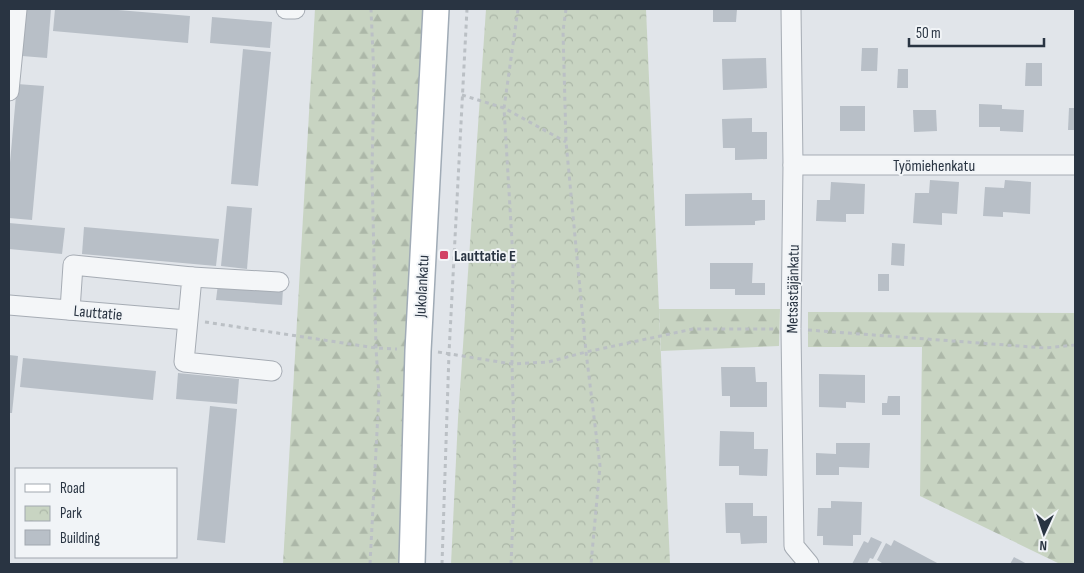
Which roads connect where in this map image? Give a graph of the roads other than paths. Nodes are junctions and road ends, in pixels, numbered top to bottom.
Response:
1 (17, 9) edge
2 (436, 9) edge
3 (791, 9) edge
4 (9, 91) edge
5 (794, 165) junction
6 (1075, 165) edge
7 (192, 277) junction
8 (279, 282) dead end
9 (9, 304) edge
10 (70, 310) junction
11 (187, 320) junction
12 (272, 372) dead end
13 (412, 564) edge
14 (809, 564) edge

1 - 4 street
2 - 13 main road, Jukolankatu
3 - 5 street, Metsästäjänkatu
5 - 6 street, Työmiehenkatu
5 - 14 street, Metsästäjänkatu
7 - 8 street
7 - 10 street
7 - 11 street
9 - 10 street, Lauttatie
10 - 11 street, Lauttatie
11 - 12 street

